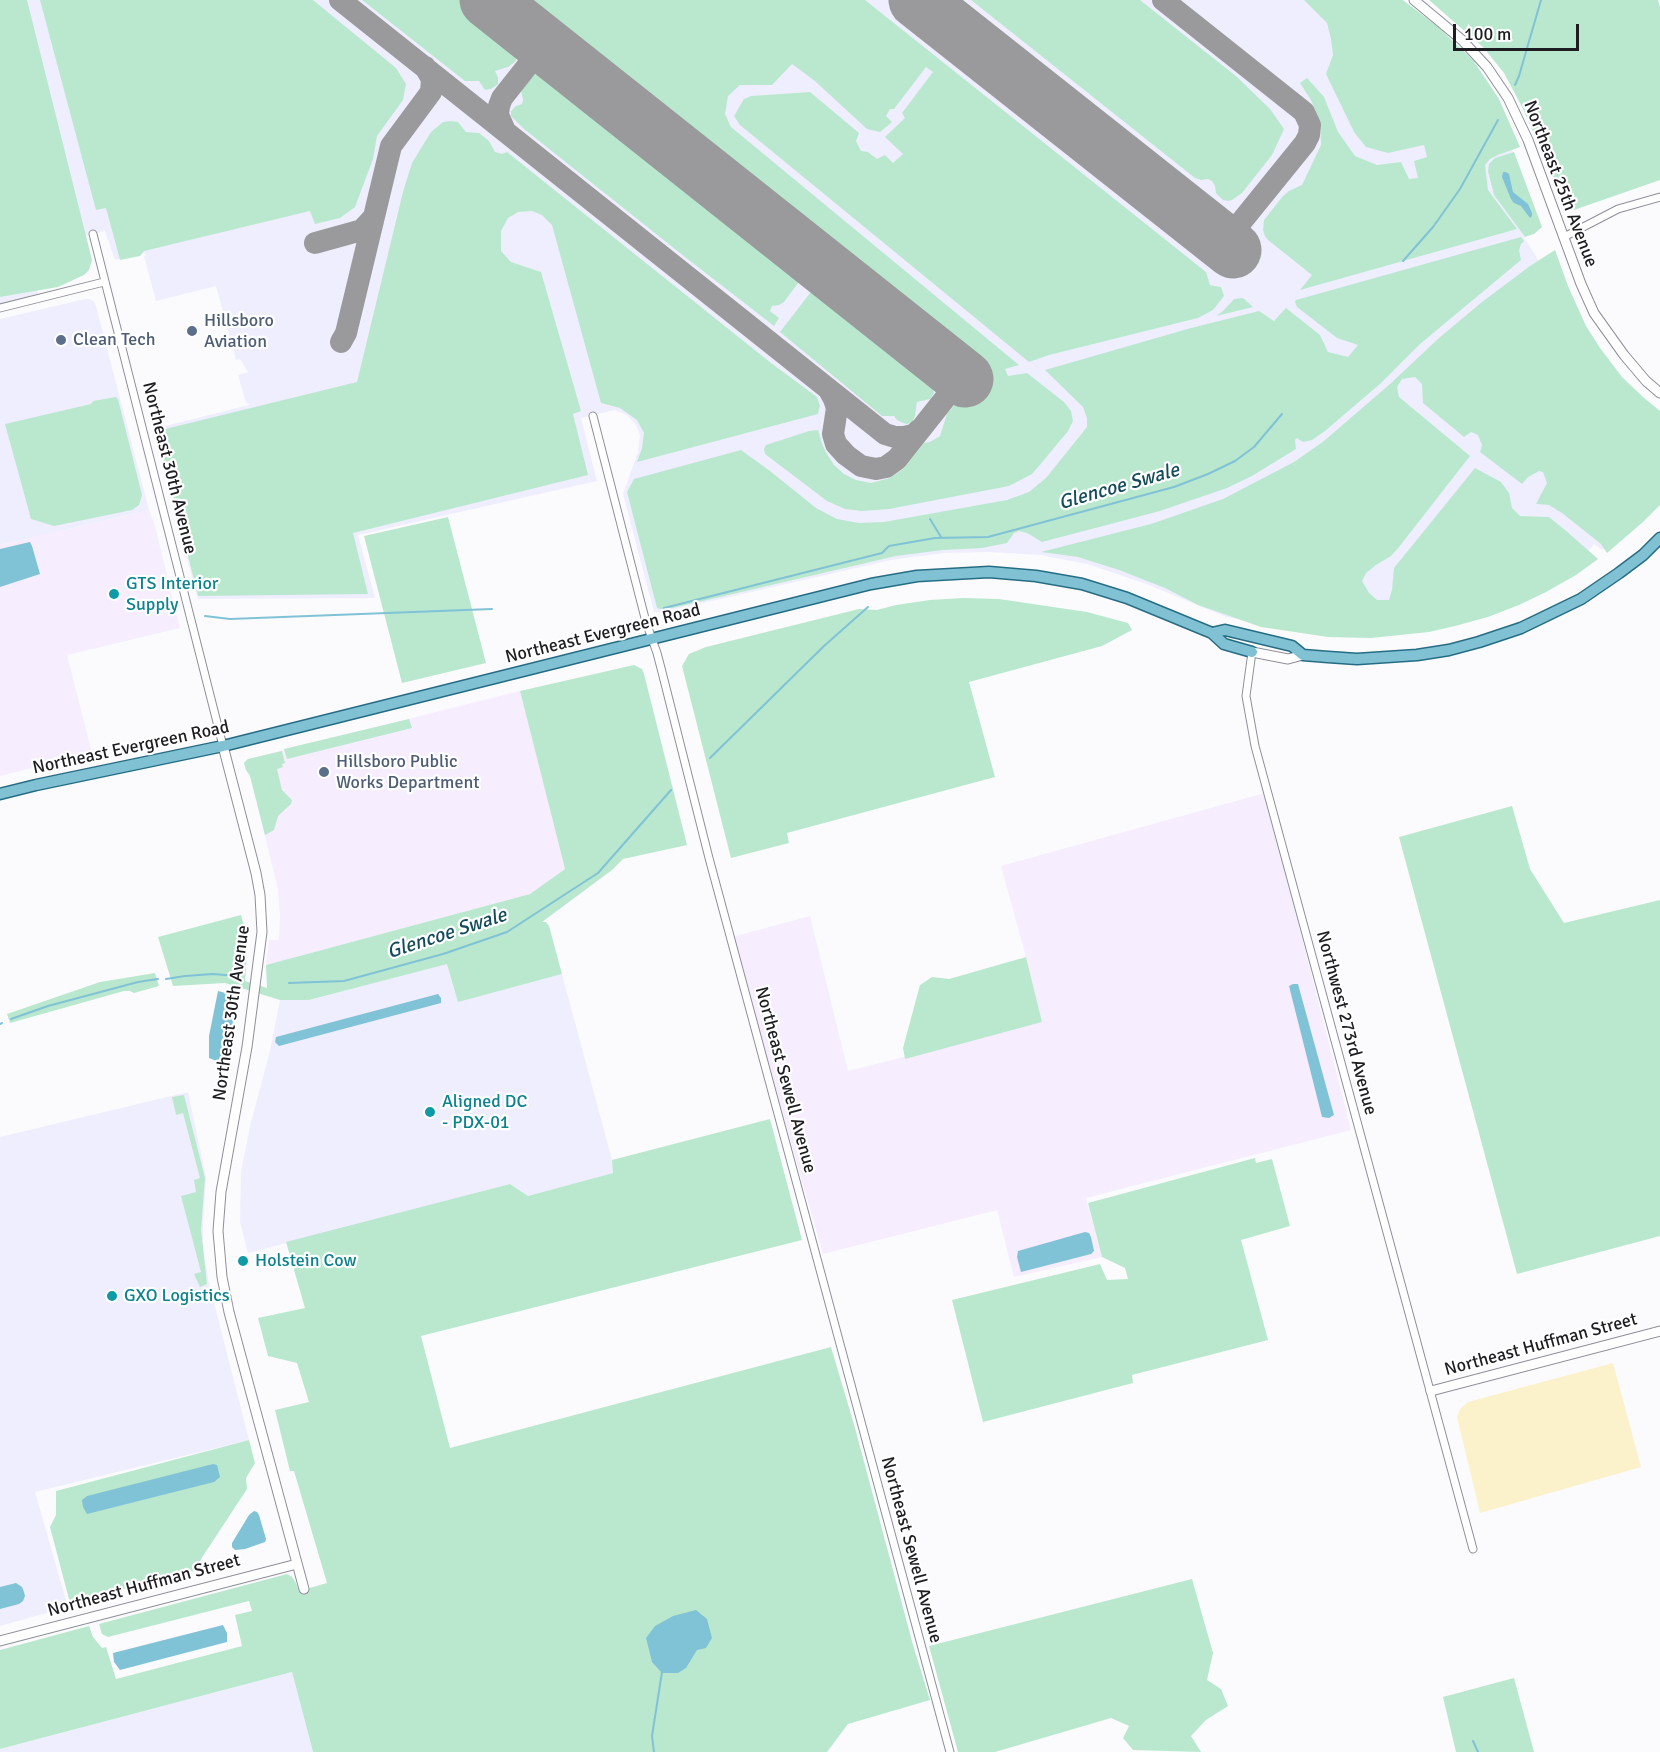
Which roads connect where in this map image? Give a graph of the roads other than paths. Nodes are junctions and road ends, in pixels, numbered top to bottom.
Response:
1 (1414, 0) edge
2 (1660, 197) edge
3 (93, 234) dead end
4 (1564, 237) junction
5 (104, 282) junction
6 (0, 308) edge
7 (1660, 393) edge
8 (593, 416) dead end
9 (1660, 538) edge
10 (1212, 633) junction
11 (652, 639) junction
12 (1252, 652) junction
13 (1303, 655) junction
14 (224, 746) junction
15 (0, 794) edge
16 (1660, 1331) edge
17 (1431, 1392) junction
18 (1473, 1549) dead end
19 (297, 1564) junction
20 (304, 1589) dead end
21 (0, 1641) edge
22 (950, 1752) edge

1 - 4 street, Northeast 25th Avenue
2 - 4 street
3 - 5 street, Northeast 30th Avenue
4 - 7 street, Northeast 25th Avenue
5 - 6 street
5 - 14 street, Northeast 30th Avenue
8 - 11 street, Northeast Sewell Avenue
9 - 13 main road, Northeast Evergreen Road
10 - 11 main road, Northeast Evergreen Road
10 - 12 main road, Northeast Evergreen Road
10 - 13 main road, Northeast Evergreen Road
11 - 14 main road, Northeast Evergreen Road
11 - 22 street, Northeast Sewell Avenue
12 - 13 street, Northeast Evergreen Road
12 - 17 street, Northwest 273rd Avenue
14 - 15 main road, Northeast Evergreen Road
14 - 19 street, Northeast 30th Avenue
16 - 17 street, Northeast Huffman Street
17 - 18 street, Northwest 273rd Avenue
19 - 20 street, Northeast 30th Avenue
19 - 21 street, Northeast Huffman Street

